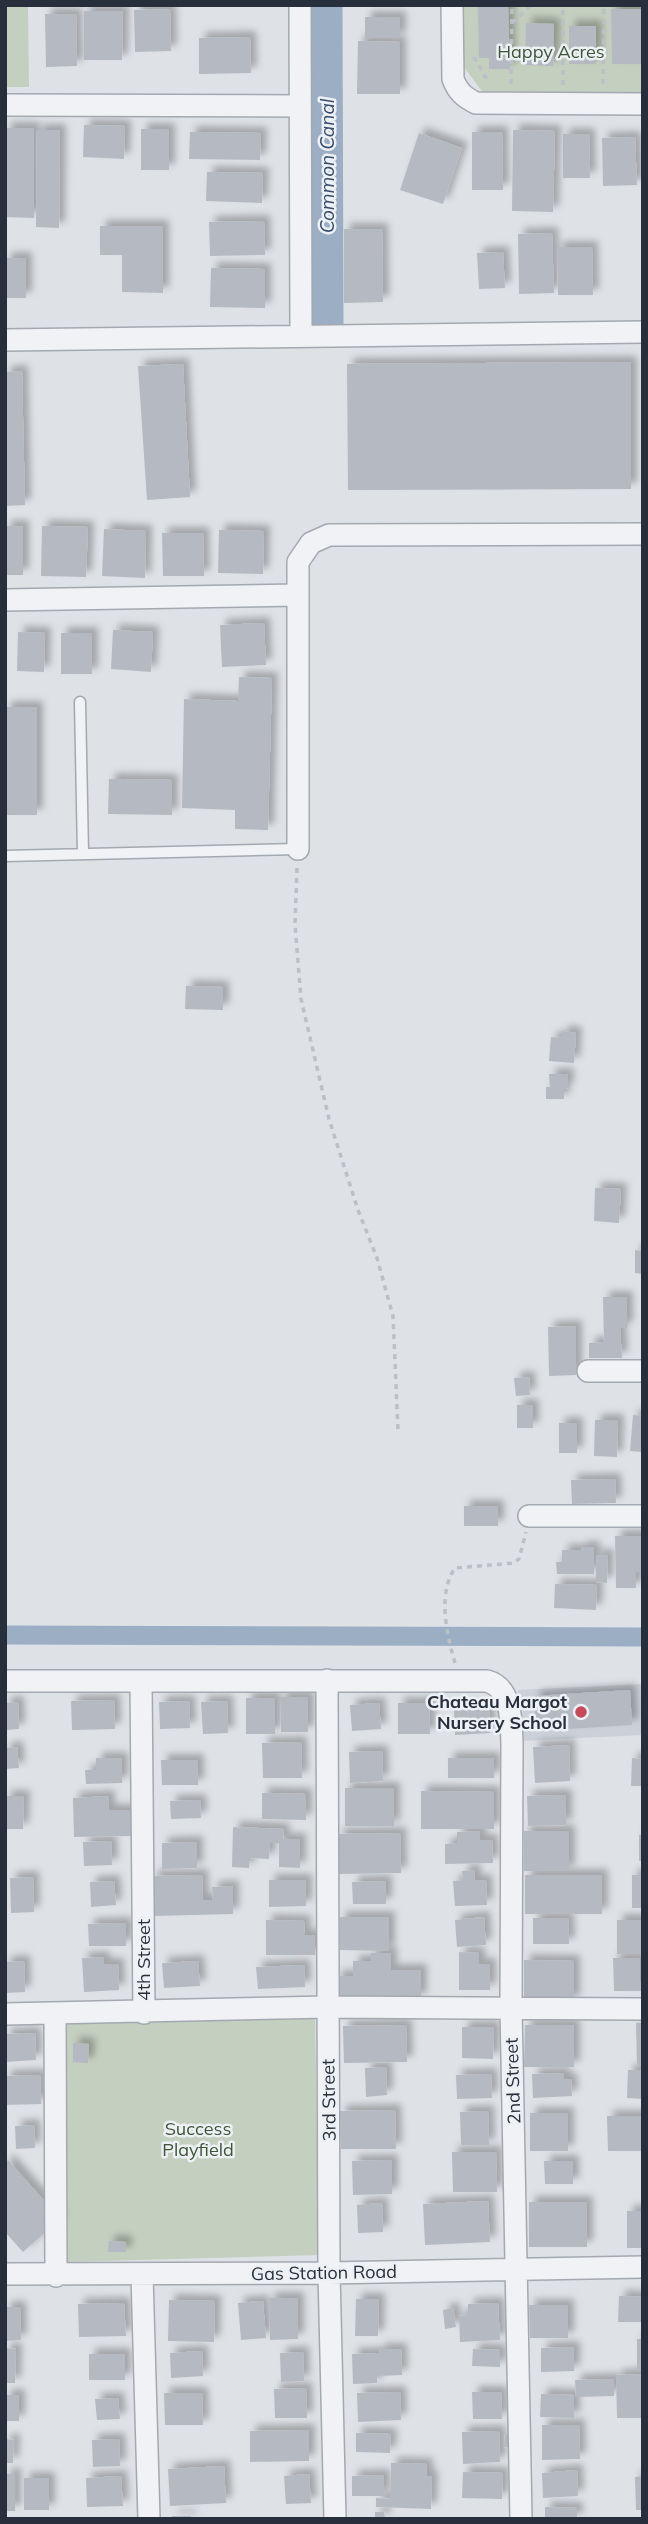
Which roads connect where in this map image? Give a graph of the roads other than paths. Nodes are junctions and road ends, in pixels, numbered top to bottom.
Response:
1 (300, 5) edge
2 (452, 5) edge
3 (643, 104) edge
4 (5, 105) edge
5 (299, 106) junction
6 (643, 332) edge
7 (301, 336) junction
8 (5, 340) edge
9 (643, 534) edge
10 (298, 595) junction
11 (5, 600) edge
12 (80, 702) dead end
13 (298, 849) joint
14 (83, 854) junction
15 (5, 856) edge
16 (588, 1371) dead end
17 (643, 1371) edge
18 (529, 1516) road end
19 (643, 1516) edge
20 (327, 1680) junction
21 (5, 1681) edge
22 (141, 1682) junction
23 (328, 2007) junction
24 (511, 2007) junction
25 (643, 2009) edge
26 (55, 2013) junction
27 (144, 2013) junction
28 (5, 2014) edge
29 (643, 2267) edge
30 (517, 2270) junction
31 (329, 2273) junction
32 (5, 2274) edge
33 (142, 2275) junction
34 (56, 2276) junction
35 (149, 2519) edge
36 (335, 2519) edge
37 (521, 2519) edge

1 - 5 street
2 - 3 street
4 - 5 street
5 - 7 street
6 - 7 street
7 - 8 street
9 - 10 street
10 - 11 street
10 - 13 street
12 - 14 lane
13 - 14 lane
14 - 15 lane
16 - 17 street
18 - 19 street
20 - 22 street
20 - 23 street, 3rd Street
20 - 24 street, 2nd Street
21 - 22 street
22 - 27 street, 4th Street
23 - 24 street
23 - 27 street
23 - 31 street, 3rd Street
24 - 25 street
24 - 30 street, 2nd Street
26 - 27 street, 4th Street
26 - 28 street, 4th Street
26 - 34 street
29 - 30 street, Gas Station Road
30 - 31 street, Gas Station Road
30 - 37 street, 2nd Street
31 - 33 street, Gas Station Road
31 - 36 street, 3rd Street
32 - 34 street, Gas Station Road
33 - 34 street, Gas Station Road
33 - 35 street

